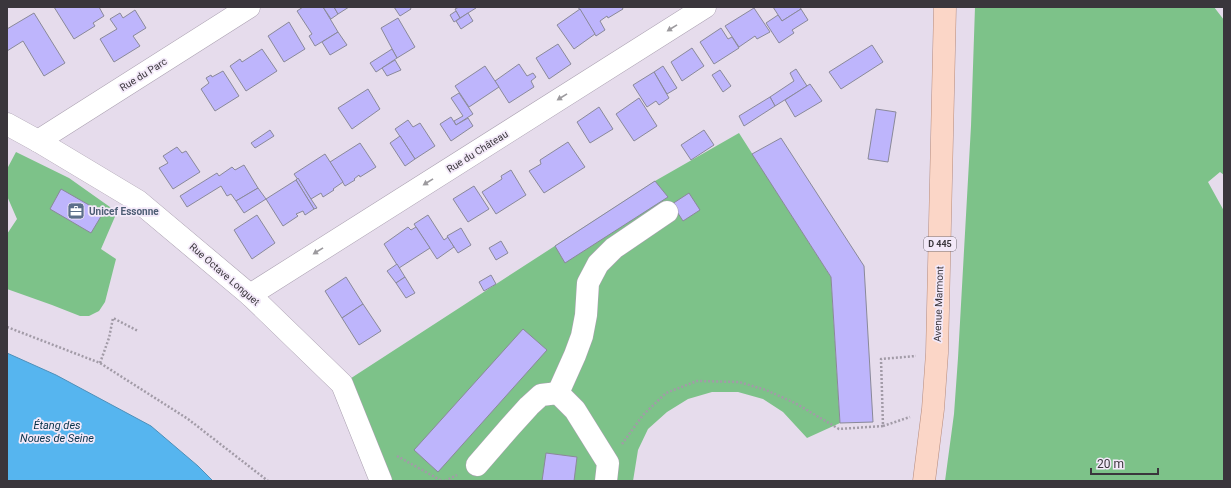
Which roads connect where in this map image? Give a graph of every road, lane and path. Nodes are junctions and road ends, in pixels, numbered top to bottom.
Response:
1 (249, 7) edge
2 (705, 7) edge
3 (945, 7) edge
4 (7, 124) edge
5 (38, 141) junction
6 (667, 212) dead end
7 (250, 295) junction
8 (7, 327) edge
9 (138, 331) dead end
10 (937, 353) junction
11 (100, 363) junction
12 (558, 392) junction
13 (393, 451) dead end
14 (477, 465) dead end
15 (607, 472) edge
16 (268, 481) edge
17 (381, 481) edge
18 (442, 481) edge
19 (924, 481) edge

1 - 5 street, Rue du Parc
2 -> 7 street, Rue du Château
3 - 10 main road, Avenue Marmont / D 445
4 - 5 street, Rue Octave Longuet
5 - 7 street, Rue Octave Longuet
6 - 12 street
7 - 17 street, Rue Octave Longuet
8 - 11 path
9 - 11 path
10 - 15 path
10 - 19 main road, Avenue Marmont / D 445
11 - 16 path
12 - 14 street
12 - 15 street
13 - 18 path

